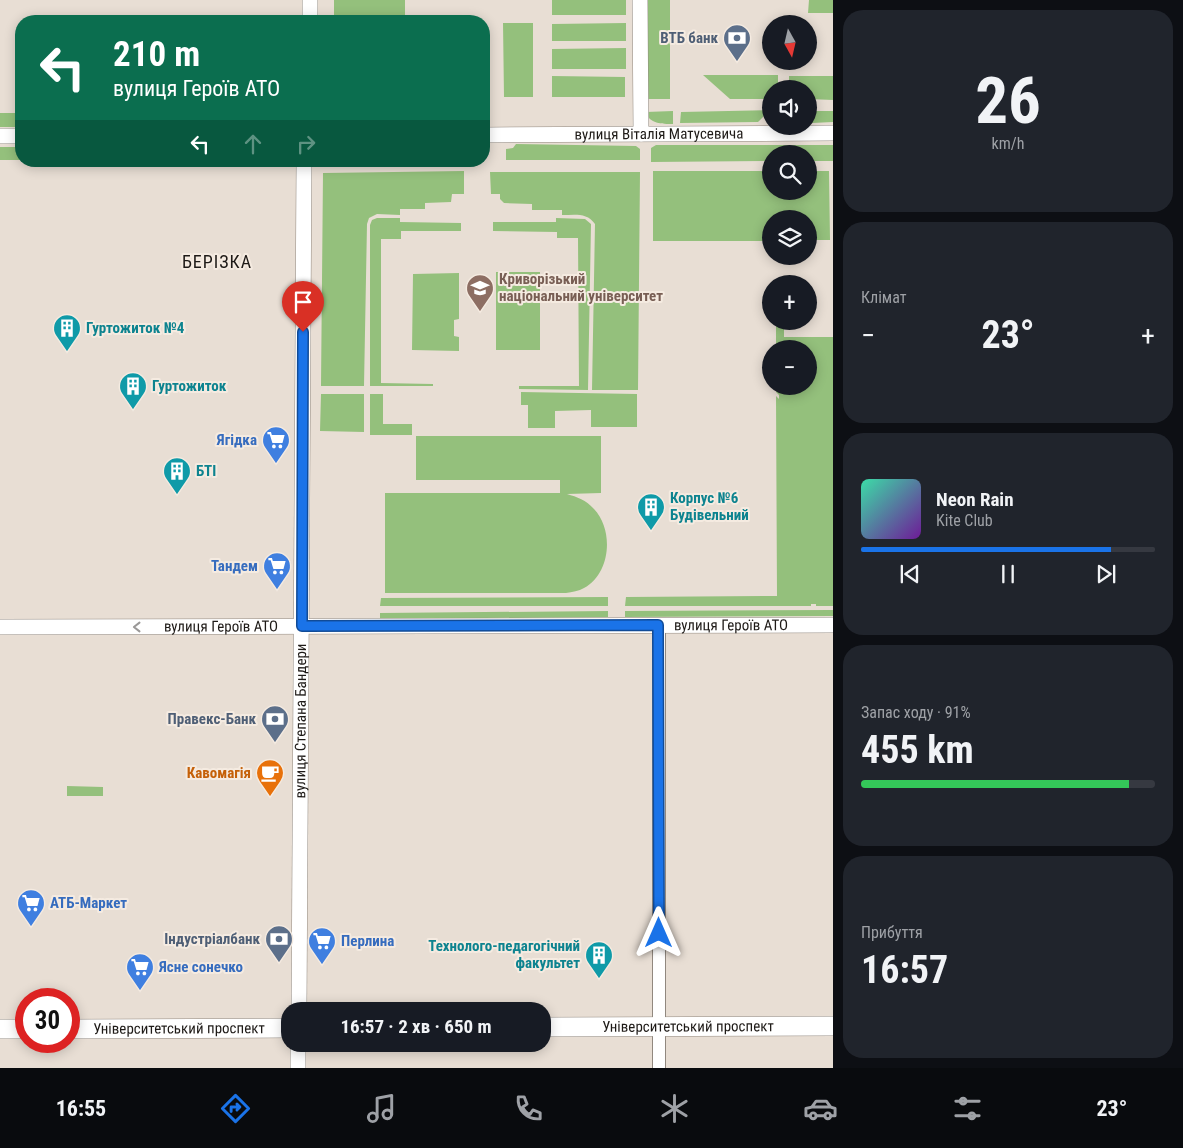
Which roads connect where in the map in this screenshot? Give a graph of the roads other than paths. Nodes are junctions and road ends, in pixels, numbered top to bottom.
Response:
1 (310, 0) edge
2 (640, 0) edge
3 (310, 15) edge
4 (641, 134) junction
5 (833, 134) edge
6 (490, 135) edge
7 (0, 136) edge
8 (15, 136) edge
9 (304, 167) edge
10 (833, 624) edge
11 (658, 625) junction
12 (302, 626) junction
13 (0, 627) edge
14 (299, 1002) edge
15 (659, 1026) junction
16 (833, 1026) edge
17 (551, 1027) edge
18 (281, 1028) edge
19 (15, 1029) edge
20 (80, 1029) edge
21 (0, 1030) edge
22 (298, 1052) edge
23 (298, 1068) edge
24 (659, 1068) edge

1 - 3 street
2 - 4 street
4 - 5 street, вулиця Віталія Матусевича
4 - 6 street, вулиця Віталія Матусевича
7 - 8 street
9 - 12 street, вулиця Степана Бандери
10 - 11 street, вулиця Героїв АТО
11 - 12 street, вулиця Героїв АТО
11 - 15 street
12 -> 13 street, вулиця Героїв АТО
12 - 14 street, вулиця Степана Бандери
15 - 16 main road, Університетський проспект
15 - 17 main road, Університетський проспект
15 - 24 street
18 - 20 main road, Університетський проспект
19 - 21 main road
22 - 23 street

